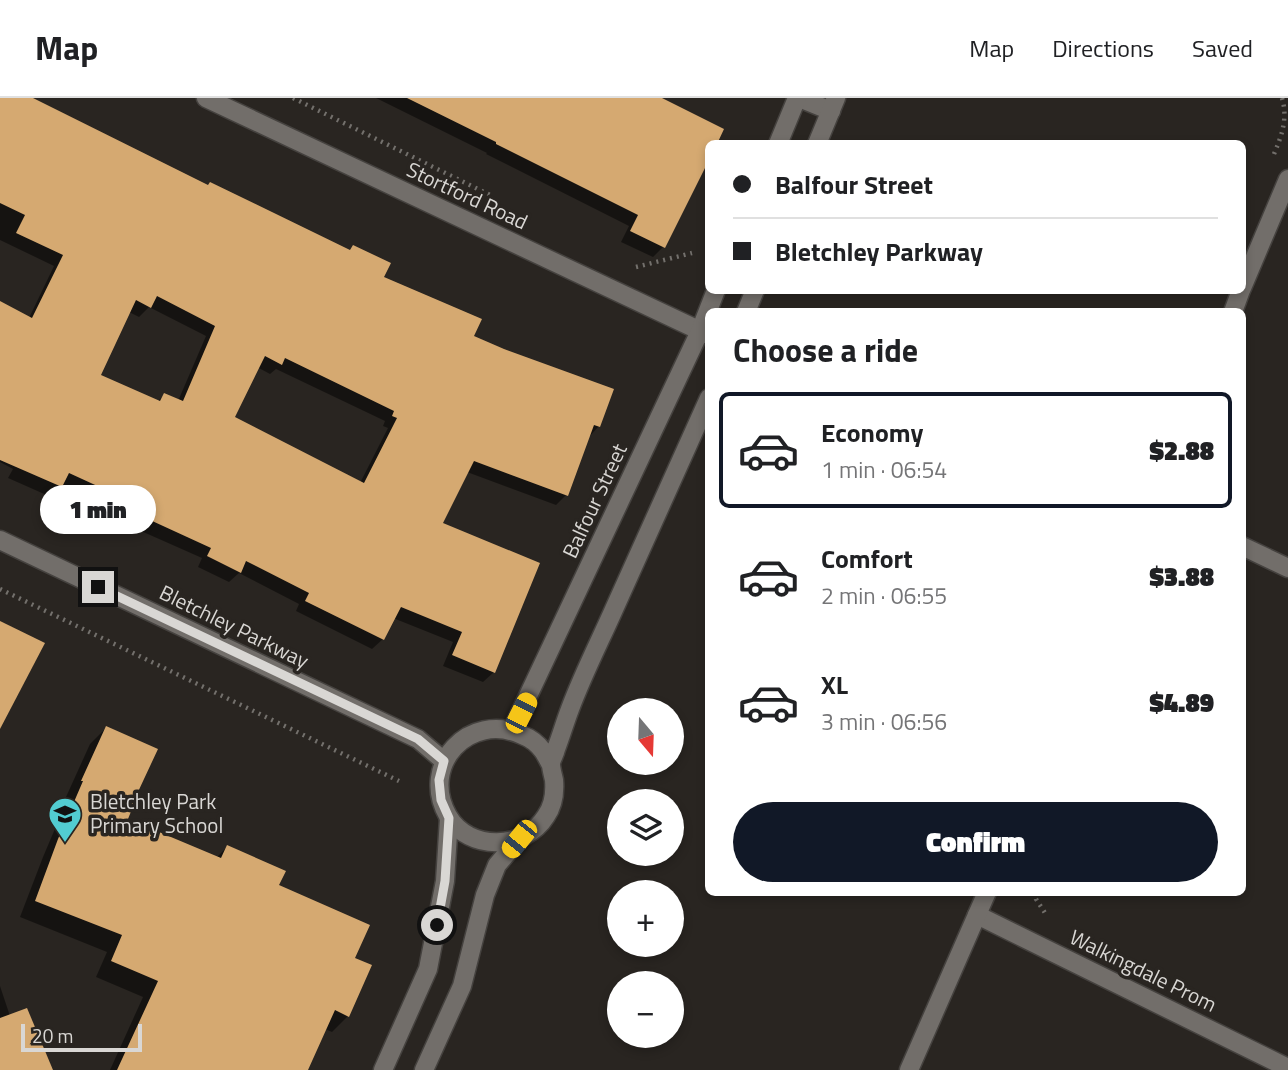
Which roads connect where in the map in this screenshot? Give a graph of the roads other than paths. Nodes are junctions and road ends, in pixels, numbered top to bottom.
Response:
1 (206, 98) edge
2 (798, 98) edge
3 (834, 105) edge
4 (780, 140) edge
5 (819, 140) edge
6 (1288, 179) edge
7 (1246, 279) edge
8 (704, 333) edge
9 (705, 407) edge
10 (0, 540) edge
11 (1246, 548) edge
12 (1288, 568) edge
13 (512, 730) junction
14 (444, 761) junction
15 (551, 765) junction
16 (449, 818) junction
17 (519, 839) junction
18 (985, 896) edge
19 (977, 915) junction
20 (1288, 1068) edge
21 (383, 1070) edge
22 (424, 1070) edge
23 (909, 1070) edge

1 - 8 street, Stortford Road
2 - 3 street
2 - 4 street
3 - 5 street
6 - 7 street
8 - 13 street, Balfour Street
9 - 15 street
10 - 14 street, Bletchley Parkway
11 - 12 street
13 - 14 street
13 - 15 street
14 - 16 street
15 - 17 street
16 - 17 street
16 - 21 street
17 - 22 street
18 - 19 street
19 - 20 street, Walkingdale Prom
19 - 23 street

